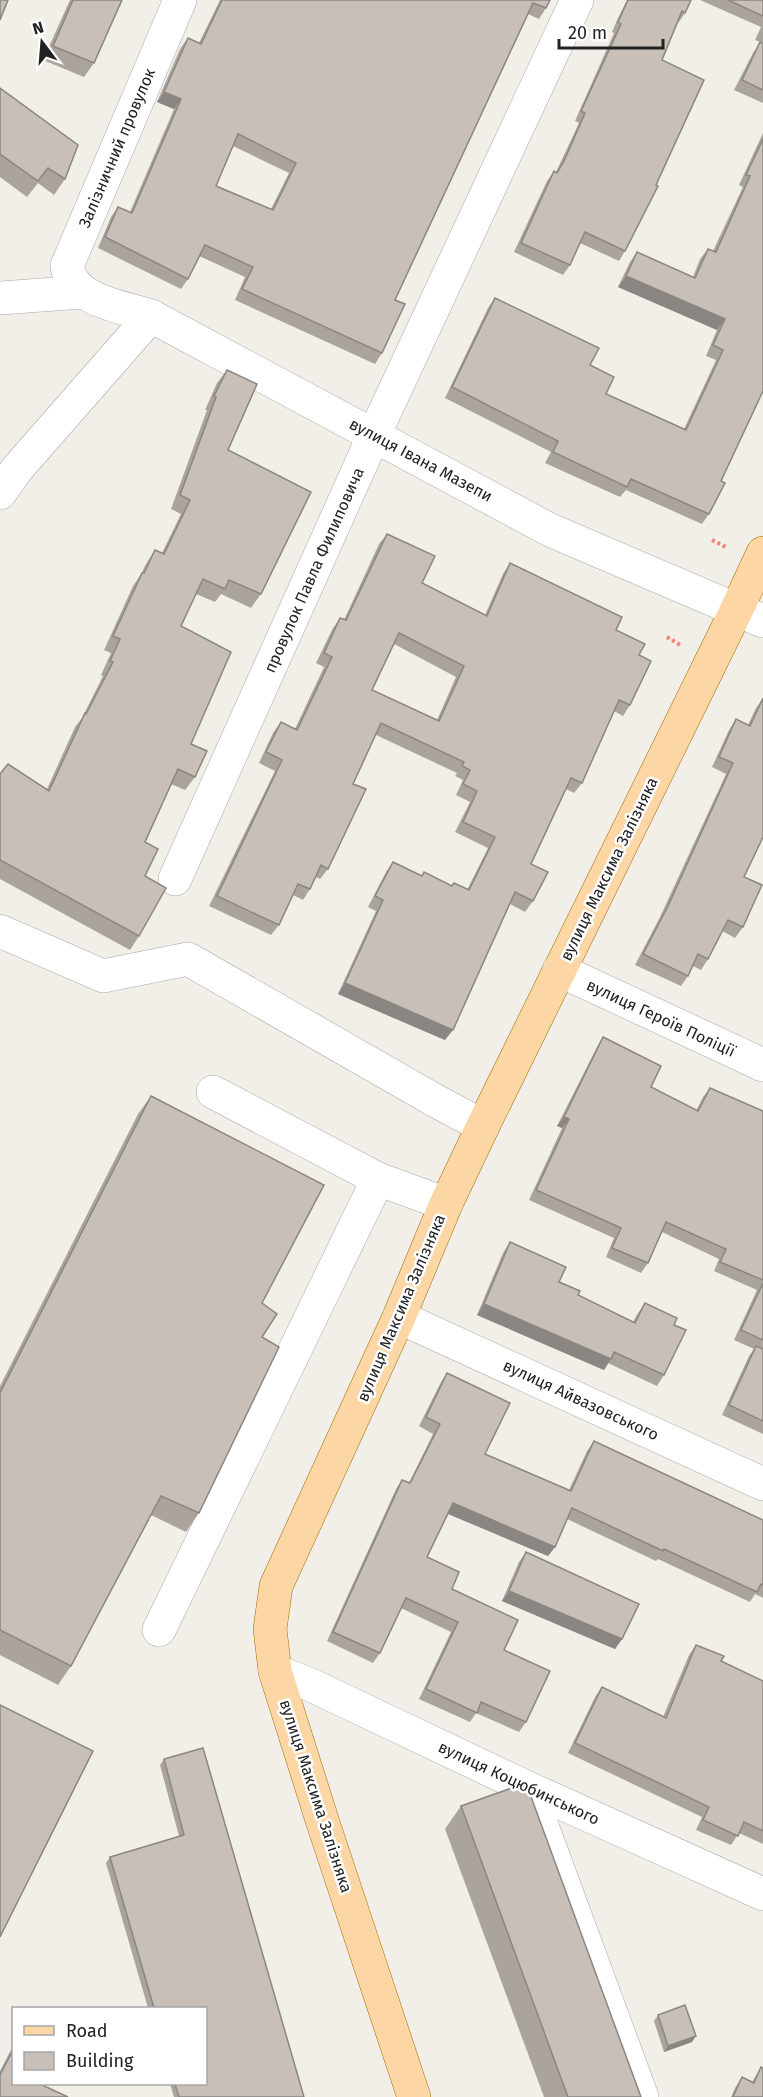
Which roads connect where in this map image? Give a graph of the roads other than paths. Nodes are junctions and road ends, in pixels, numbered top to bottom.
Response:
1 (180, 0) edge
2 (577, 0) edge
3 (83, 292) junction
4 (0, 298) edge
5 (151, 316) junction
6 (374, 435) junction
7 (0, 494) edge
8 (748, 552) edge
9 (750, 615) edge
10 (175, 879) dead end
11 (0, 932) edge
12 (559, 970) junction
13 (763, 1065) edge
14 (213, 1092) dead end
15 (483, 1126) junction
16 (378, 1179) junction
17 (446, 1204) junction
18 (399, 1317) junction
19 (763, 1484) edge
20 (159, 1630) dead end
21 (275, 1671) junction
22 (528, 1788) junction
23 (763, 1894) edge
24 (414, 2097) edge
25 (642, 2097) edge

1 - 3 street, Залізничний провулок
2 - 6 street, провулок Павла Филиповича
3 - 4 street
3 - 5 street, вулиця Івана Мазепи
5 - 6 street, вулиця Івана Мазепи
5 - 7 street
6 - 9 street, вулиця Івана Мазепи
6 - 10 street, провулок Павла Филиповича
8 - 9 main road, вулиця Максима Залізняка
9 - 12 main road, вулиця Максима Залізняка
11 - 15 street
12 - 13 street, вулиця Героїв Поліції
12 - 15 main road, вулиця Максима Залізняка
14 - 16 street
15 - 17 main road, вулиця Максима Залізняка
16 - 17 street
16 - 20 street
17 - 18 main road, вулиця Максима Залізняка
18 - 19 street, вулиця Айвазовського
18 - 21 main road, вулиця Максима Залізняка
21 - 22 street, вулиця Коцюбинського
21 - 24 main road, вулиця Максима Залізняка
22 - 23 street, вулиця Коцюбинського
22 - 25 street

